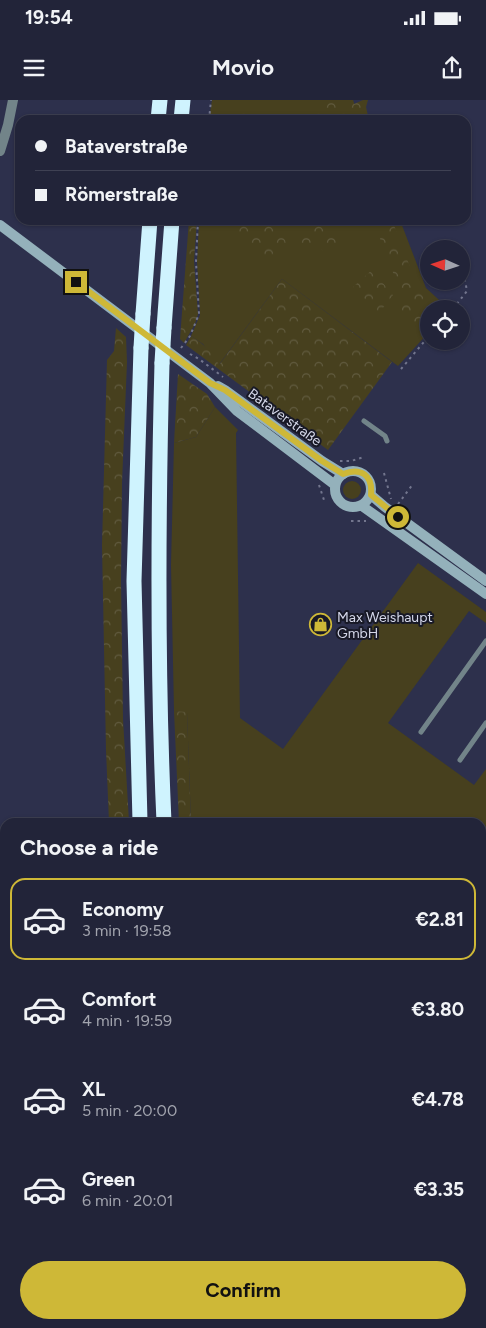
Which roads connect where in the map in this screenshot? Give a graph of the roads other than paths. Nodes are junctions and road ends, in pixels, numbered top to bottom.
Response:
1 (13, 100) edge
2 (160, 100) edge
3 (183, 100) edge
4 (158, 115) edge
5 (182, 115) edge
6 (0, 151) edge
7 (0, 225) edge
8 (150, 225) edge
9 (172, 225) edge
10 (169, 360) junction
11 (210, 383) junction
12 (364, 421) dead end
13 (387, 441) dead end
14 (343, 474) junction
15 (335, 485) junction
16 (371, 495) junction
17 (362, 506) junction
18 (486, 581) edge
19 (486, 594) edge
20 (486, 641) edge
21 (486, 723) edge
22 (421, 732) dead end
23 (460, 760) dead end
24 (140, 818) edge
25 (164, 818) edge

1 - 6 street
2 - 4 highway
3 - 5 highway
7 - 10 street, Bataverstraße
8 - 24 highway, bridge
9 - 10 highway, bridge
10 - 11 street, Bataverstraße
10 - 25 highway
11 - 14 street, Bataverstraße
11 - 15 street, Bataverstraße
12 - 13 lane
14 - 15 street
14 - 16 street, Bataverstraße
15 - 17 street, Bataverstraße
16 - 17 street
16 - 18 street, Bataverstraße
17 - 19 street, Bataverstraße
20 - 22 lane
21 - 23 lane

